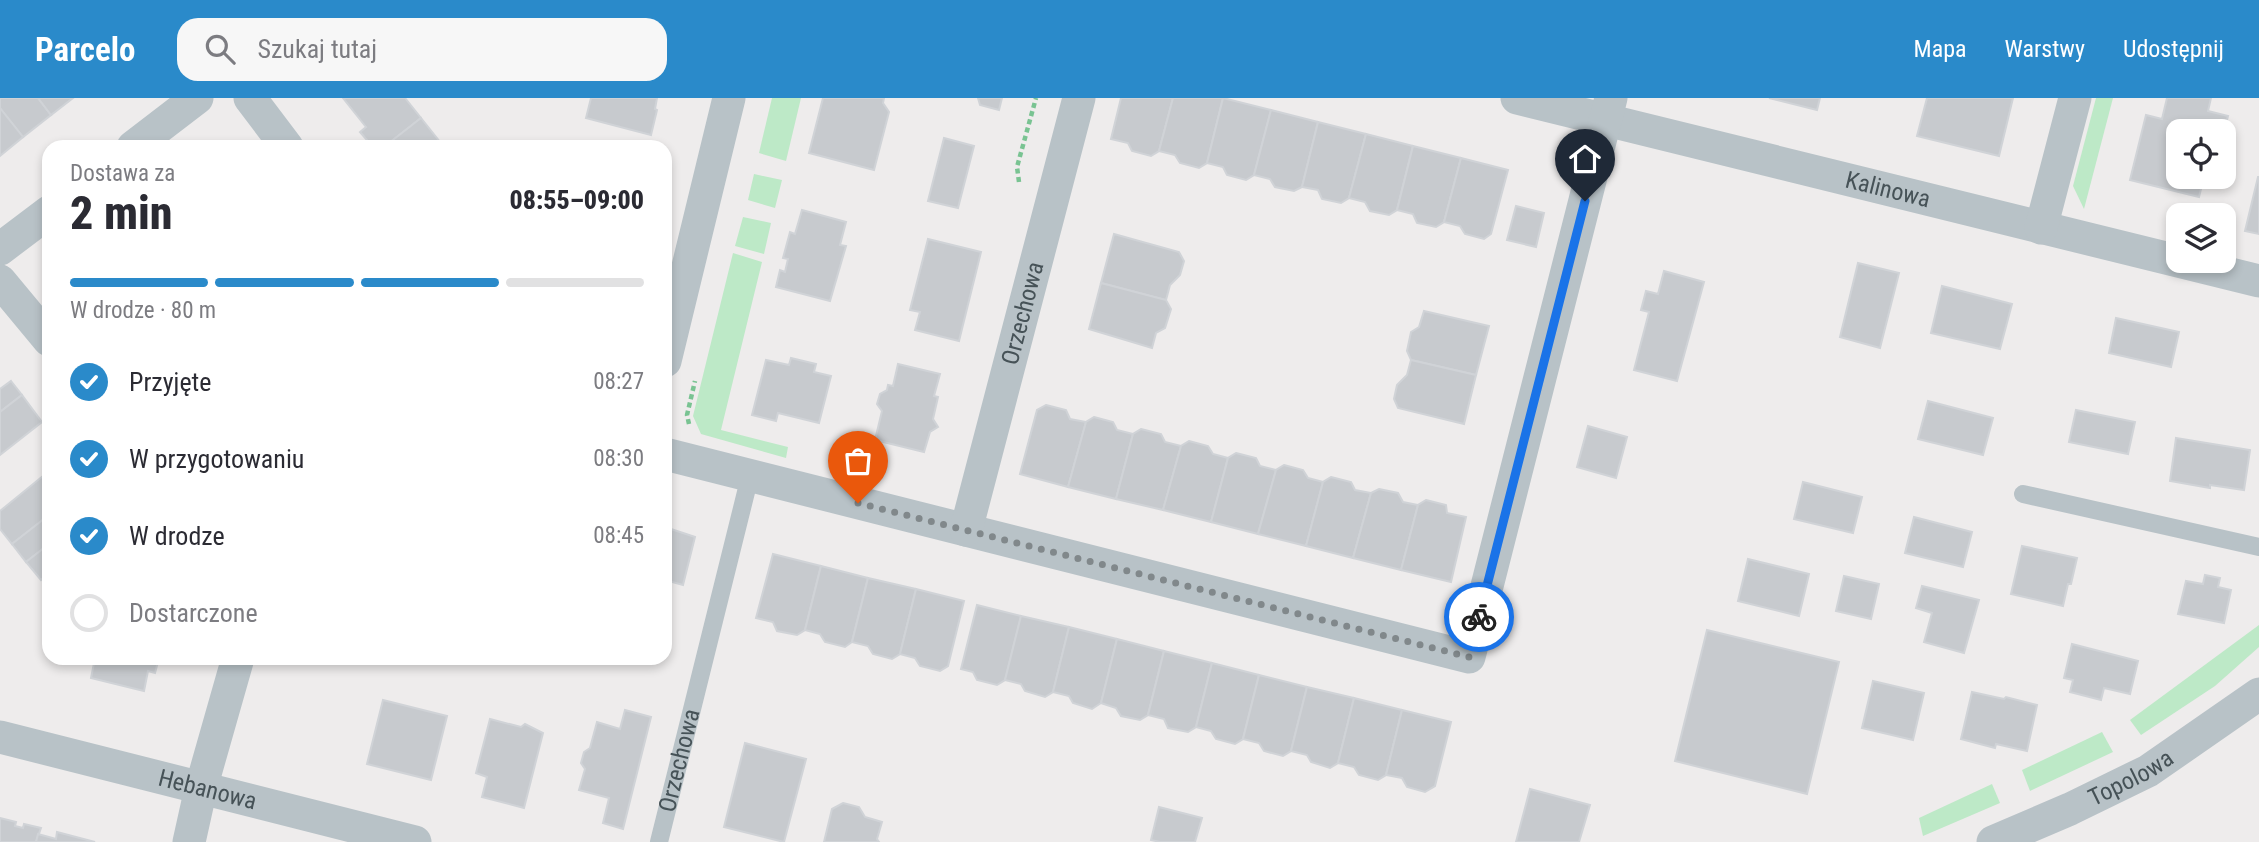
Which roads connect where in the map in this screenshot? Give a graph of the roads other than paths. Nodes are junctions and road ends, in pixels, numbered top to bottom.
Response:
1 (197, 98) edge
2 (250, 98) edge
3 (729, 98) edge
4 (1079, 98) edge
5 (1517, 98) edge
6 (2075, 98) edge
7 (1608, 109) edge
8 (142, 140) edge
9 (282, 140) edge
10 (42, 217) edge
11 (2041, 228) junction
12 (0, 249) edge
13 (0, 281) edge
14 (2259, 281) edge
15 (42, 332) edge
16 (672, 332) edge
17 (672, 456) edge
18 (750, 476) junction
19 (2023, 494) dead end
20 (966, 530) junction
21 (2259, 547) edge
22 (236, 665) edge
23 (2259, 694) edge
24 (0, 737) edge
25 (201, 788) junction
26 (189, 842) edge
27 (415, 842) edge
28 (659, 842) edge
29 (1993, 842) edge

1 - 8 street
2 - 9 street
3 - 16 street
4 - 20 street, Orzechowa
5 - 7 street, Kalinowa
6 - 11 street
7 - 11 street, Kalinowa
7 - 20 street
10 - 12 street
11 - 14 street, Kalinowa
13 - 15 street
17 - 18 street
18 - 20 street
18 - 28 lane, Orzechowa
19 - 21 lane
22 - 25 street
23 - 29 street, Topolowa
24 - 25 street, Hebanowa
25 - 26 street
25 - 27 street, Hebanowa

